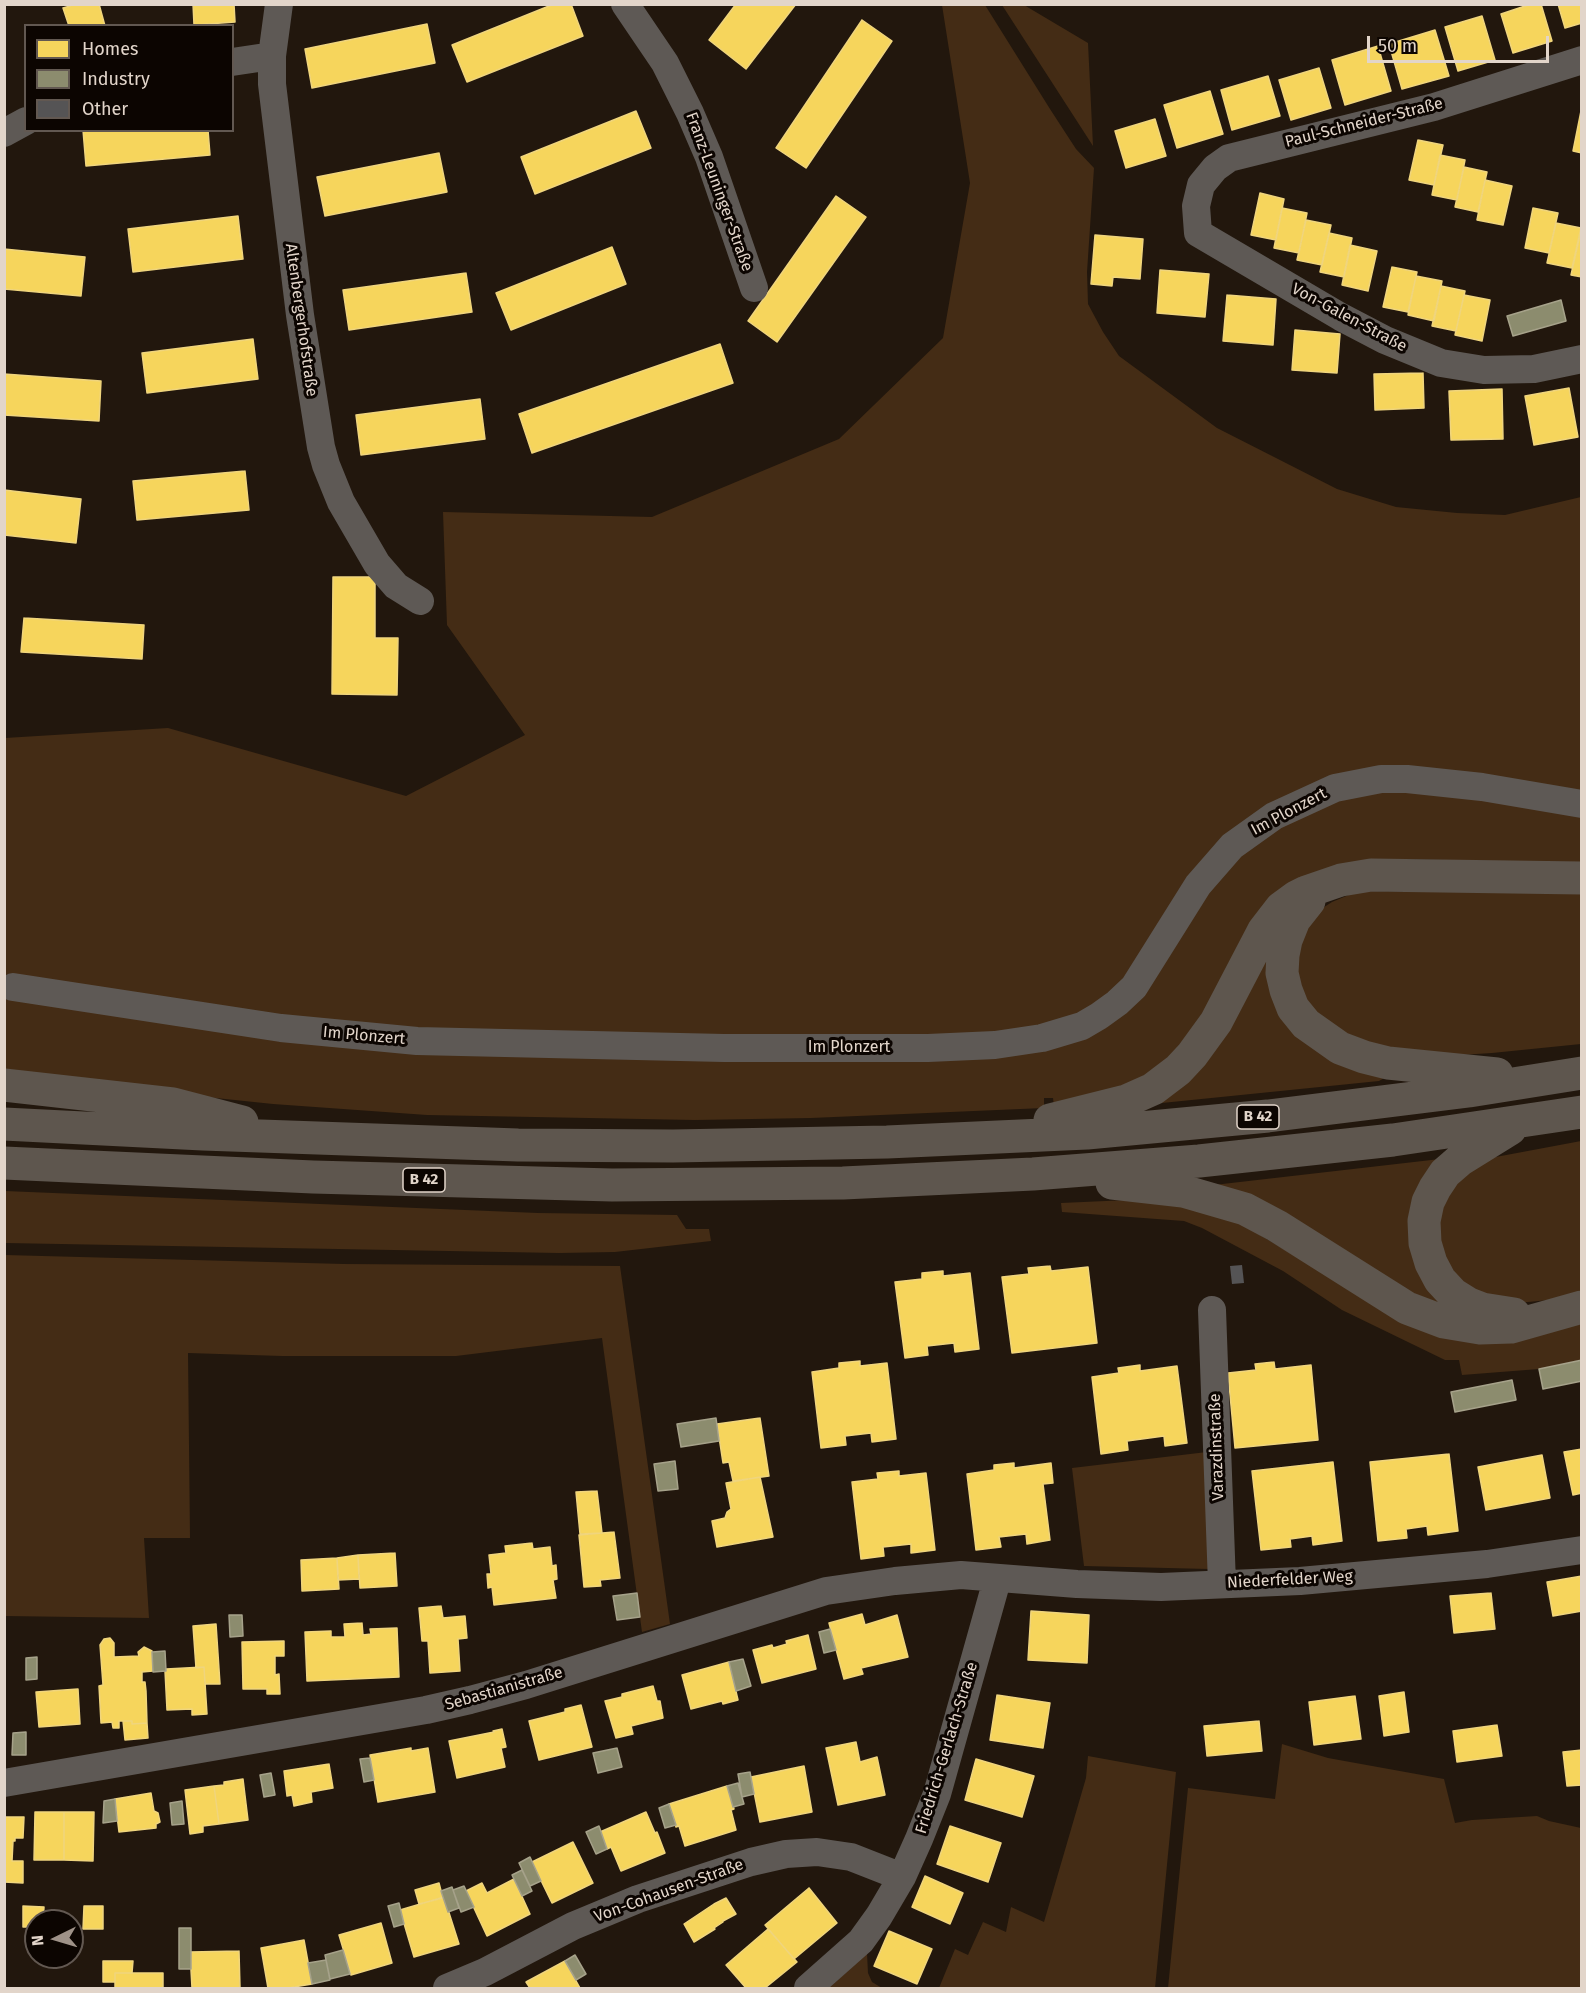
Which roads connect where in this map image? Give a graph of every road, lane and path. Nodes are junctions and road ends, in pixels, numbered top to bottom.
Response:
1 (279, 4) edge
2 (625, 4) edge
3 (272, 56) junction
4 (1581, 60) edge
5 (234, 62) edge
6 (24, 122) edge
7 (4, 133) edge
8 (1198, 233) joint
9 (754, 288) dead end
10 (1581, 359) edge
11 (420, 601) dead end
12 (1581, 804) edge
13 (1581, 878) edge
14 (1331, 884) junction
15 (12, 987) dead end
16 (1581, 1073) edge
17 (1540, 1079) junction
18 (4, 1085) edge
19 (1581, 1112) edge
20 (1522, 1122) junction
21 (4, 1124) edge
22 (293, 1136) junction
23 (973, 1138) junction
24 (4, 1163) edge
25 (1033, 1174) junction
26 (1212, 1310) dead end
27 (1568, 1310) edge
28 (1581, 1550) edge
29 (997, 1580) junction
30 (1222, 1584) junction
31 (4, 1783) edge
32 (902, 1877) junction
33 (447, 1989) edge
34 (808, 1989) edge

1 - 3 street, Altenbergerhofstraße
2 - 9 street, Franz-Leuninger-Straße
3 - 5 street
3 - 11 street, Altenbergerhofstraße
4 - 8 street, Paul-Schneider-Straße
6 - 7 street
8 - 10 street, Von-Galen-Straße
12 - 15 street, Im Plonzert
13 - 14 highway
14 - 17 highway
14 - 23 highway
16 - 17 highway, B 42
17 - 23 highway, B 42
18 - 22 highway
19 - 20 highway, B 42
20 - 25 highway, B 42
20 - 27 highway
21 - 22 highway, B 42
22 - 23 highway, B 42
24 - 25 highway, B 42
25 - 27 highway
26 - 30 street, Varazdinstraße
28 - 30 street, Niederfelder Weg
29 - 30 street, Niederfelder Weg
29 - 31 street, Sebastianistraße
29 - 32 street, Friedrich-Gerlach-Straße
32 - 33 street, Von-Cohausen-Straße
32 - 34 street, Friedrich-Gerlach-Straße

